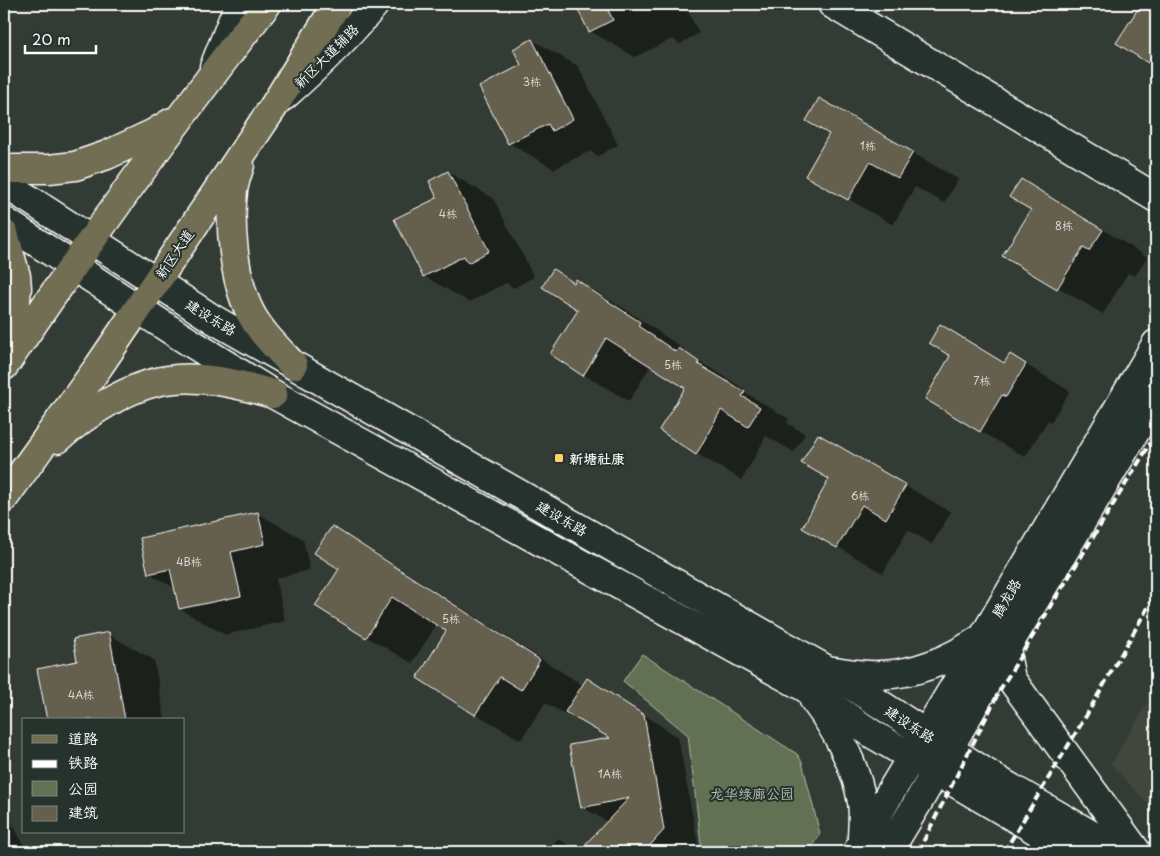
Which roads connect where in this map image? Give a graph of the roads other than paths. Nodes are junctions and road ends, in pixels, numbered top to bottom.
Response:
1 (239, 4) edge
2 (267, 4) edge
3 (337, 4) edge
4 (375, 4) edge
5 (832, 4) edge
6 (210, 77) junction
7 (274, 106) junction
8 (182, 115) junction
9 (248, 145) junction
10 (4, 169) edge
11 (4, 183) edge
12 (1156, 198) edge
13 (4, 221) edge
14 (4, 234) edge
15 (91, 241) junction
16 (74, 266) junction
17 (156, 282) junction
18 (138, 308) junction
19 (1156, 344) edge
20 (8, 360) edge
21 (293, 365) junction
22 (273, 394) junction
23 (1156, 397) edge
24 (24, 471) junction
25 (4, 498) edge
26 (995, 642) junction
27 (829, 671) junction
28 (804, 687) junction
29 (926, 734) junction
30 (912, 757) junction
31 (942, 760) junction
32 (859, 848) edge
33 (888, 852) edge
34 (1073, 852) edge
35 (1121, 852) edge
36 (1136, 852) edge

1 - 6 main road
2 - 6 main road
3 - 7 main road, 新区大道
4 - 7 main road, 新区大道辅路
5 - 12 main road
6 - 8 main road
7 - 9 main road, 新区大道
8 - 10 main road
8 - 15 main road
9 - 17 main road, 新区大道
9 - 21 main road
11 - 15 main road, 建设东路
13 - 16 main road, 建设东路
14 - 20 main road
15 - 16 main road
15 - 17 main road, 建设东路
16 - 18 main road, 建设东路
16 - 20 main road
17 - 18 main road, 新区大道
17 - 21 main road, 建设东路
18 - 22 main road, 建设东路
18 - 24 main road, 新区大道
19 - 26 main road, 腾龙路
21 - 27 main road, 建设东路
22 - 24 main road
22 - 28 main road, 建设东路
23 - 26 main road, 腾龙路
24 - 25 main road, 新区大道
26 - 27 main road
26 - 29 main road, 腾龙路
26 - 31 main road, 腾龙路
26 - 36 main road
27 - 29 main road, 建设东路
28 - 30 main road, 建设东路
28 - 32 main road
29 - 30 main road, 腾龙路
29 - 31 main road, 建设东路
30 - 31 main road, 建设东路
30 - 32 main road, 腾龙路
31 - 33 main road, 腾龙路
31 - 34 main road, 建设东路
31 - 35 main road, 建设东路

